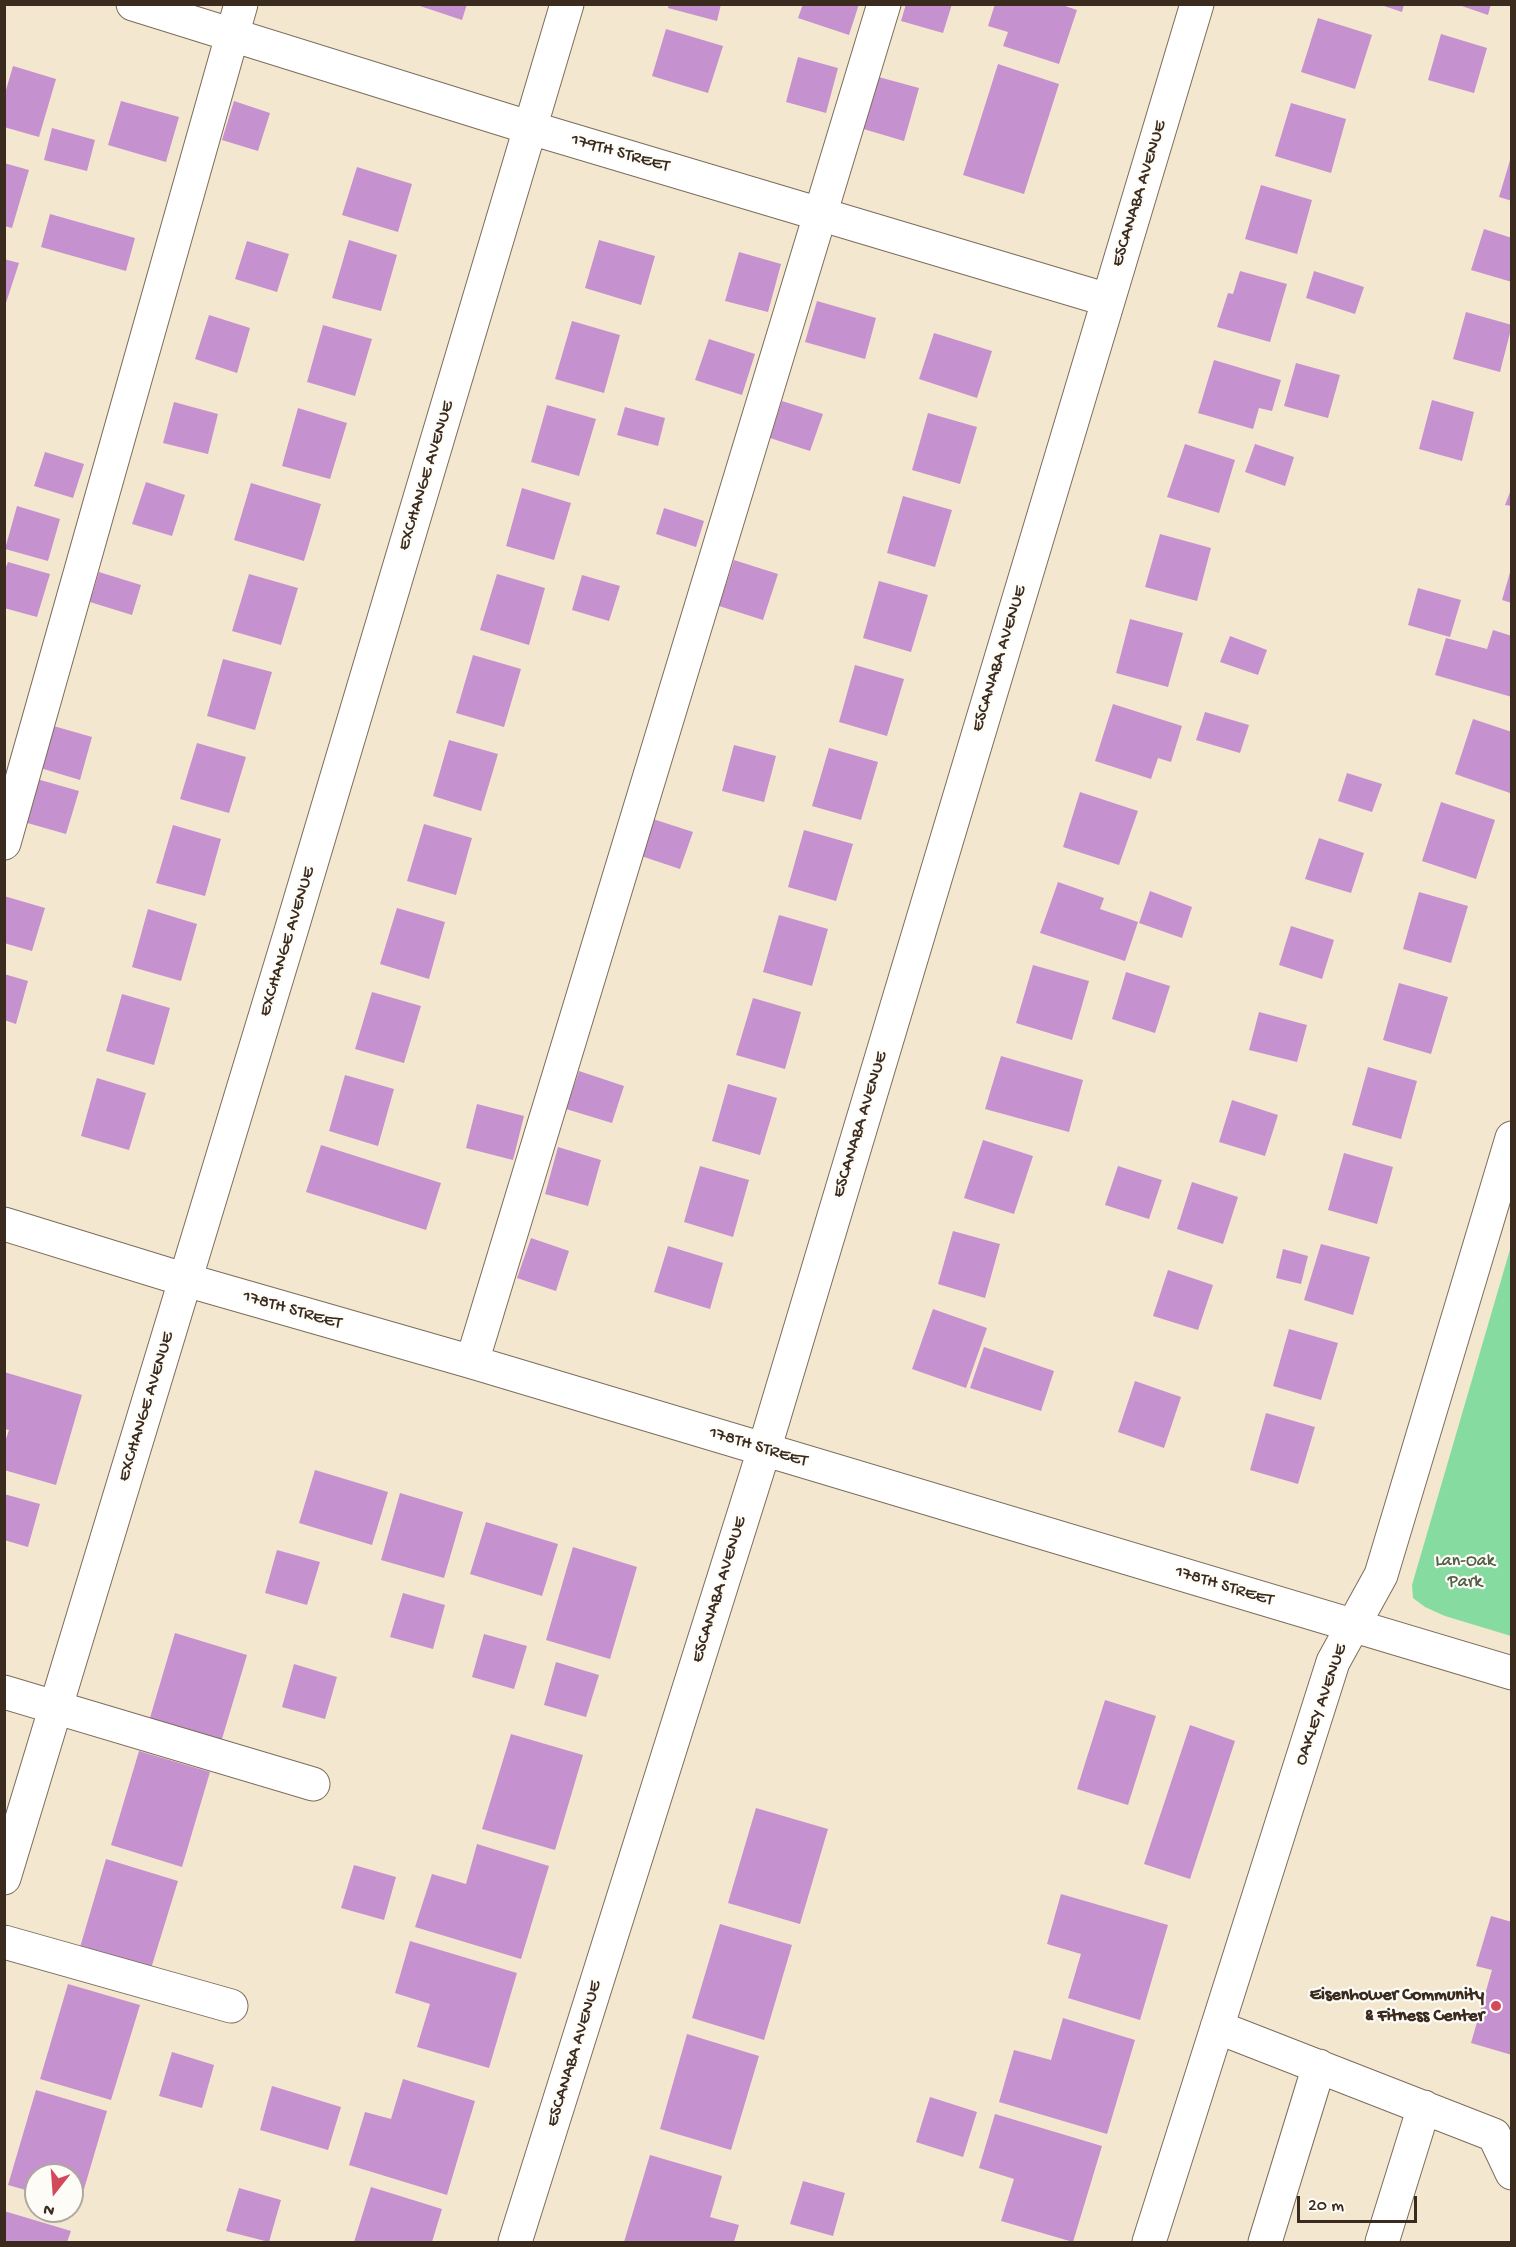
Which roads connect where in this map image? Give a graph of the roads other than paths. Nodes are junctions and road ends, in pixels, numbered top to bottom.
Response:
1 (133, 4) edge
2 (567, 4) edge
3 (884, 4) edge
4 (1197, 4) edge
5 (237, 20) edge
6 (531, 128) junction
7 (821, 213) junction
8 (1108, 300) junction
9 (4, 843) edge
10 (1512, 1138) edge
11 (4, 1224) edge
12 (186, 1280) junction
13 (472, 1362) junction
14 (764, 1450) junction
15 (1352, 1625) junction
16 (1512, 1673) edge
17 (4, 1692) edge
18 (55, 1708) junction
19 (313, 1784) dead end
20 (4, 1878) edge
21 (4, 1942) edge
22 (231, 2006) dead end
23 (1217, 2027) junction
24 (1319, 2066) junction
25 (1424, 2107) junction
26 (1512, 2173) edge
27 (515, 2242) edge
28 (1149, 2242) edge
29 (1265, 2242) edge
30 (1382, 2242) edge

1 - 5 street, 179TH STREET
2 - 6 street, EXCHANGE AVENUE
3 - 7 street
4 - 8 street, ESCANABA AVENUE
5 - 6 street, 179TH STREET
5 - 9 street
6 - 7 street, 179TH STREET
6 - 12 street, EXCHANGE AVENUE
7 - 8 street, 179TH STREET
7 - 13 street
8 - 14 street, ESCANABA AVENUE
10 - 15 street, OAKLEY AVENUE
11 - 12 street, 178TH STREET
12 - 13 street, 178TH STREET
12 - 18 street, EXCHANGE AVENUE
13 - 14 street, 178TH STREET
14 - 15 street, 178TH STREET
14 - 27 street, ESCANABA AVENUE
15 - 16 street, 178TH STREET
15 - 23 street, OAKLEY AVENUE
17 - 18 street
18 - 19 street
18 - 20 street, EXCHANGE AVENUE
21 - 22 street
23 - 24 street
23 - 28 street, OAKLEY AVENUE
24 - 25 street
24 - 29 street
25 - 26 street
25 - 30 street

